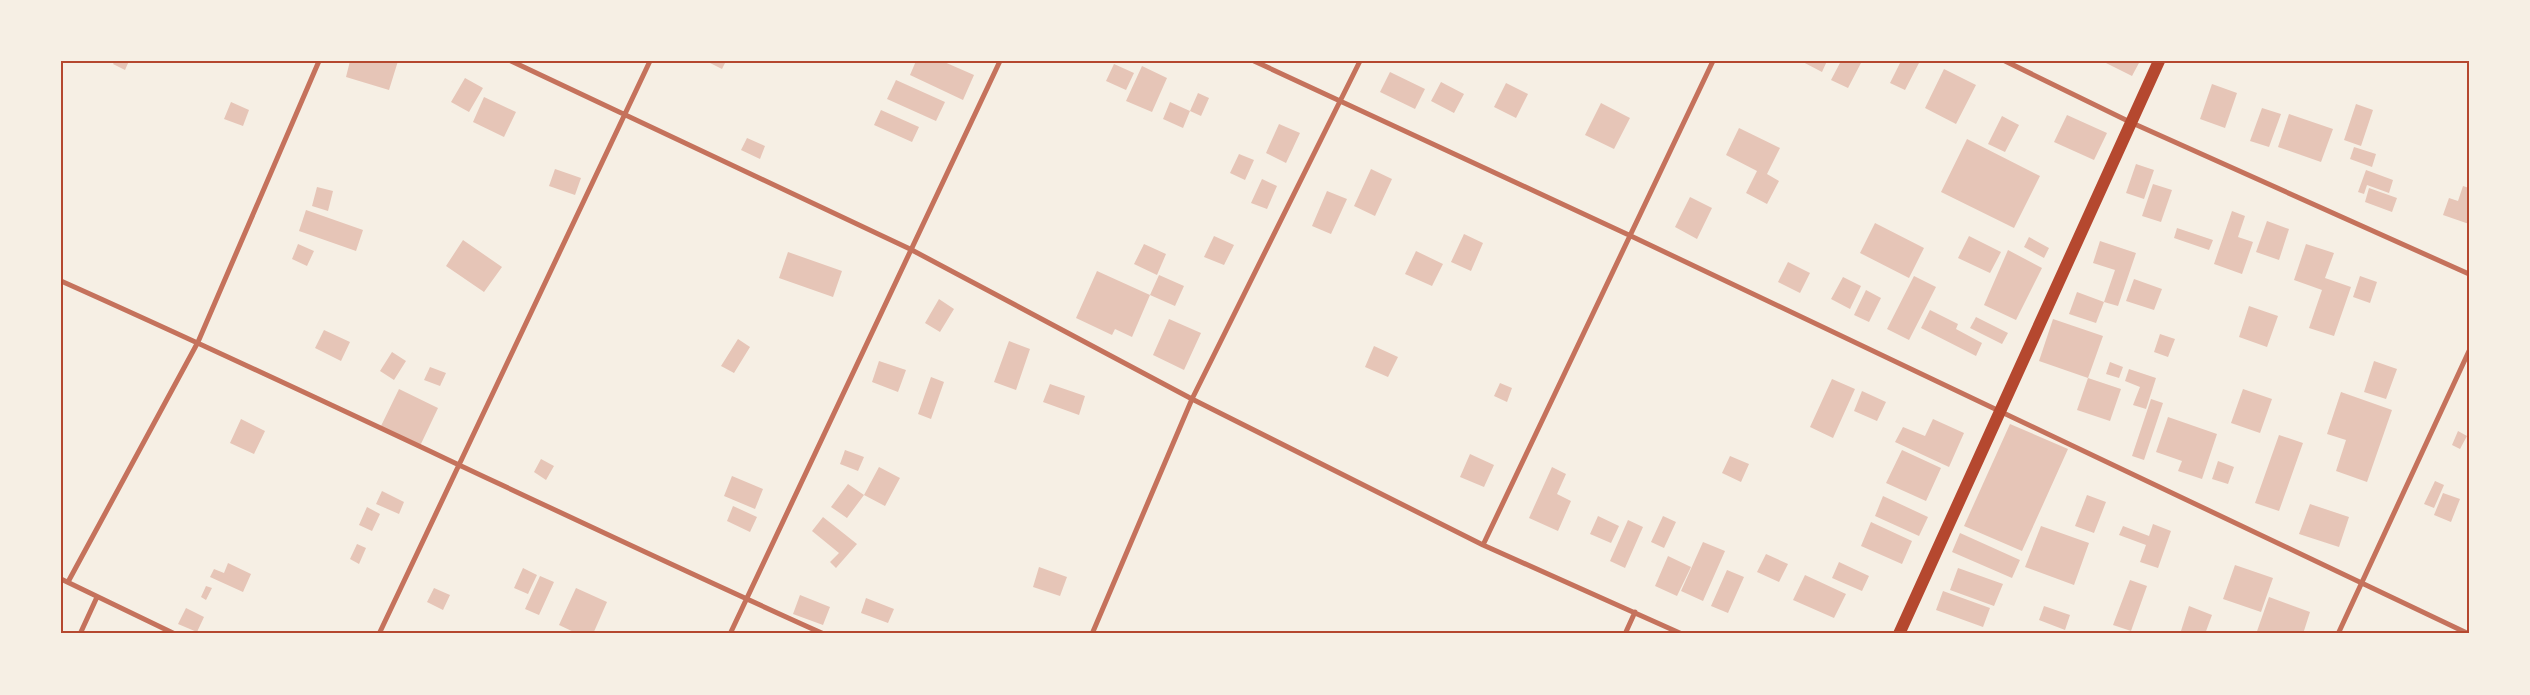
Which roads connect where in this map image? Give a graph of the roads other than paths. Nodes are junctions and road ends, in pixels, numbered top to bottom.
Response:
1 (319, 61) edge
2 (511, 61) edge
3 (650, 61) edge
4 (1000, 61) edge
5 (1254, 61) edge
6 (1360, 61) edge
7 (1712, 61) edge
8 (2005, 61) edge
9 (2159, 61) edge
10 (1341, 102) junction
11 (625, 114) junction
12 (2130, 122) junction
13 (1631, 236) junction
14 (910, 249) junction
15 (2469, 274) edge
16 (61, 281) edge
17 (198, 342) junction
18 (2469, 351) edge
19 (1192, 399) junction
20 (1999, 412) junction
21 (459, 464) junction
22 (1483, 546) junction
23 (61, 579) edge
24 (68, 582) junction
25 (2362, 584) junction
26 (97, 597) junction
27 (746, 599) junction
28 (1635, 612) junction
29 (80, 634) edge
30 (175, 634) edge
31 (379, 634) edge
32 (730, 634) edge
33 (824, 634) edge
34 (1092, 634) edge
35 (1625, 634) edge
36 (1682, 634) edge
37 (1899, 634) edge
38 (2338, 634) edge
39 (2469, 634) edge

1 - 17 street
2 - 11 street
3 - 11 street
4 - 14 street
5 - 10 street
6 - 10 street
7 - 13 street
8 - 12 street
9 - 12 highway
10 - 13 street
10 - 19 street
11 - 14 street
11 - 21 street
12 - 15 street
12 - 20 highway
13 - 20 street
13 - 22 street
14 - 19 street
14 - 27 street
16 - 17 street
17 - 21 street
17 - 24 street
18 - 25 street
19 - 22 street
19 - 34 street
20 - 25 street
20 - 37 highway
21 - 27 street
21 - 31 street
22 - 28 street
23 - 24 street
24 - 26 street
25 - 38 street
25 - 39 street
26 - 29 street
26 - 30 street
27 - 32 street
27 - 33 street
28 - 35 street
28 - 36 street

